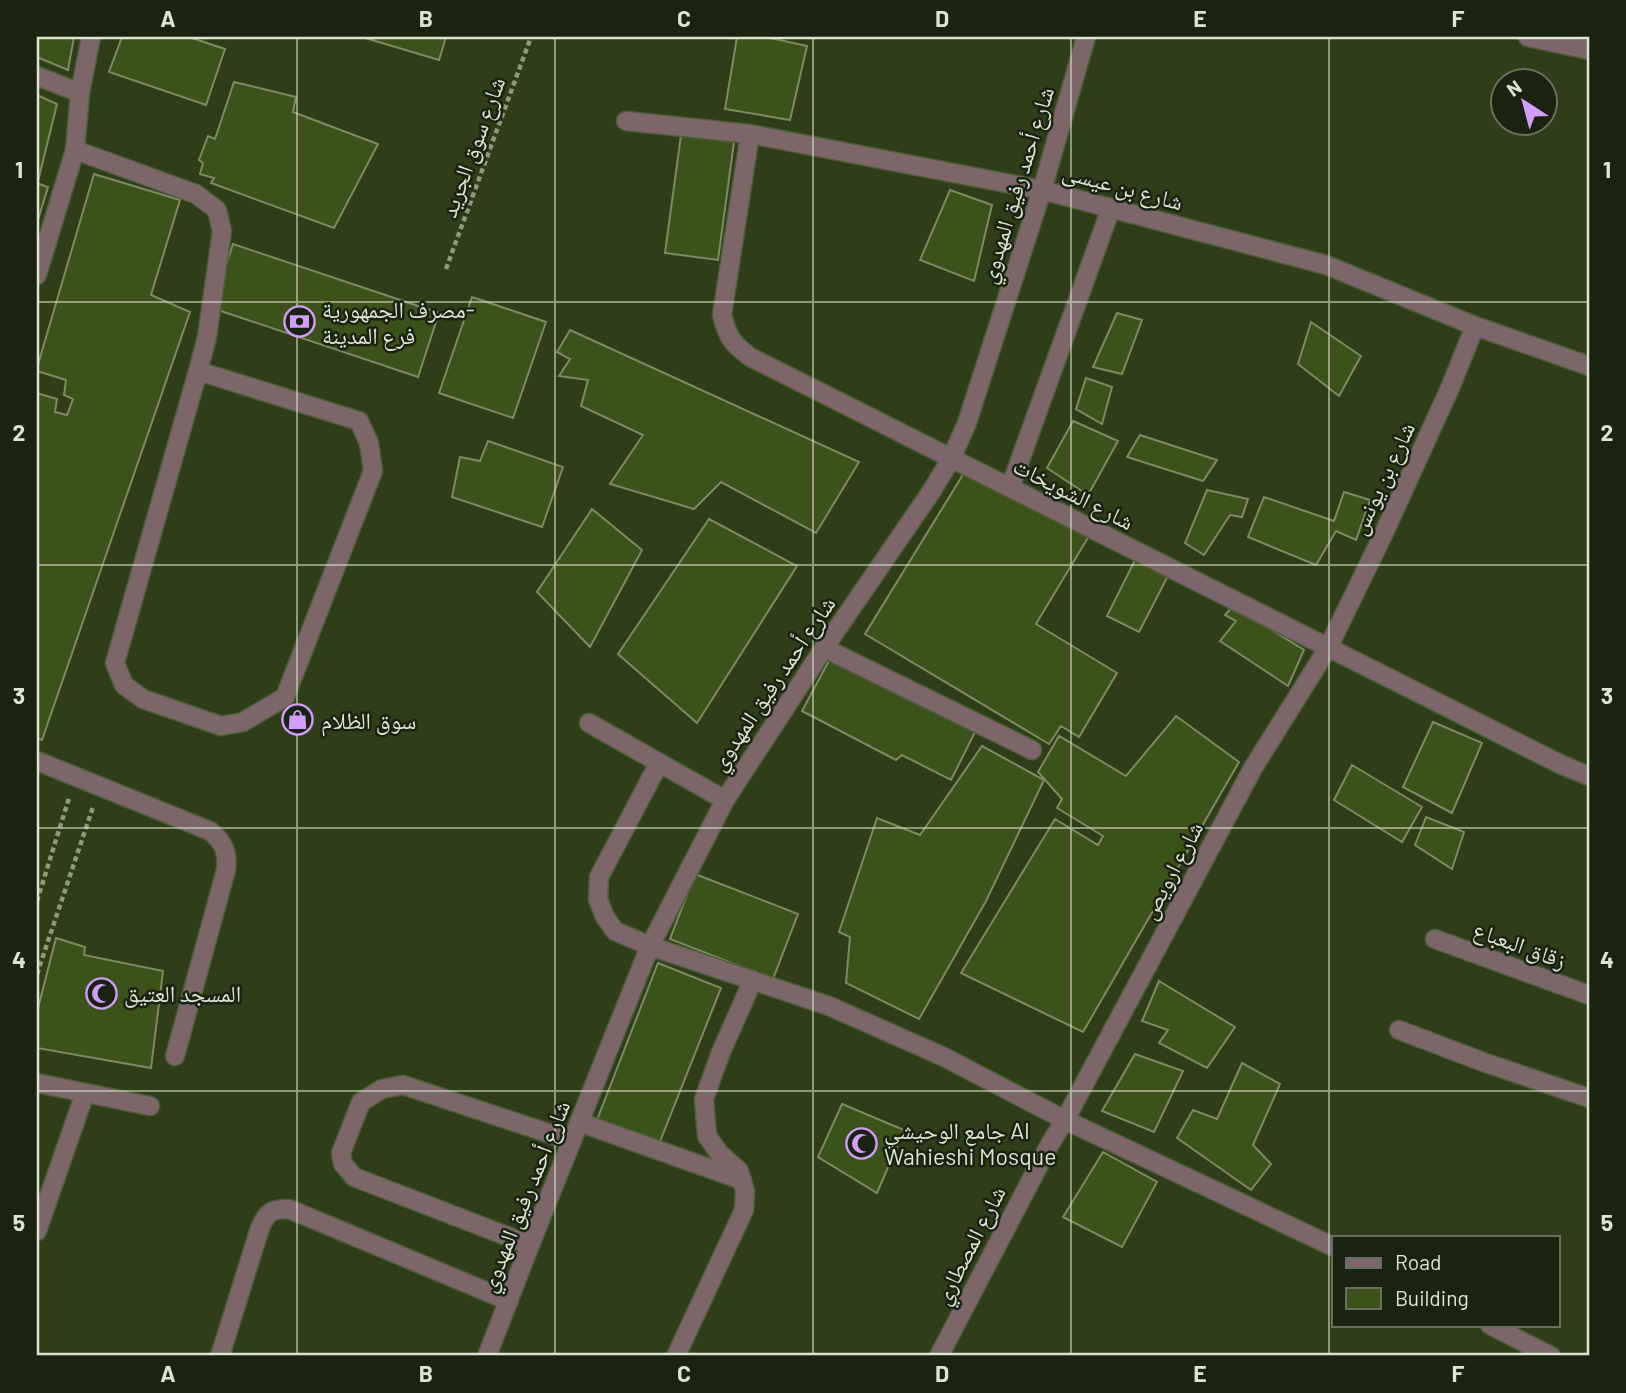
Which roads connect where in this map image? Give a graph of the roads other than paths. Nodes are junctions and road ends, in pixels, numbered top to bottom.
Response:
1 (90, 37) edge
2 (1086, 37) edge
3 (1528, 37) edge
4 (1589, 50) edge
5 (37, 76) edge
6 (80, 93) junction
7 (626, 121) dead end
8 (750, 134) junction
9 (75, 150) junction
10 (1042, 191) junction
11 (1111, 208) junction
12 (37, 275) edge
13 (1475, 326) junction
14 (1589, 366) edge
15 (198, 371) junction
16 (951, 458) junction
17 (1010, 488) junction
18 (824, 648) junction
19 (1328, 648) junction
20 (589, 723) dead end
21 (1032, 750) dead end
22 (37, 762) edge
23 (659, 762) junction
24 (1589, 776) edge
25 (725, 800) junction
26 (1435, 939) dead end
27 (650, 946) junction
28 (754, 981) junction
29 (1589, 995) edge
30 (1399, 1030) dead end
31 (174, 1056) dead end
32 (37, 1083) edge
33 (85, 1093) junction
34 (1589, 1098) edge
35 (150, 1106) dead end
36 (1065, 1120) junction
37 (579, 1122) junction
38 (572, 1141) junction
39 (742, 1180) junction
40 (37, 1231) edge
41 (530, 1245) junction
42 (1332, 1246) edge
43 (509, 1301) junction
44 (1492, 1326) edge
45 (220, 1356) edge
46 (487, 1356) edge
47 (677, 1356) edge
48 (939, 1356) edge
49 (1550, 1356) edge

1 - 6 street
2 - 10 street, شارع أحمد رفيق المهدوي
3 - 4 street
5 - 6 street
6 - 9 street
7 - 8 street, شارع بن عيسى
8 - 10 street, شارع بن عيسى
8 - 16 street, شارع الشويخات
9 - 12 street
9 - 15 street
10 - 11 street, شارع بن عيسى
10 - 16 street, شارع أحمد رفيق المهدوي
11 - 13 street, شارع بن عيسى
11 - 17 street
13 - 14 street, شارع بن عيسى
13 - 19 street, شارع بن يونس
15 - 15 street
16 - 17 street, شارع الشويخات
16 - 18 street, شارع أحمد رفيق المهدوي
17 - 19 street, شارع الشويخات
18 - 21 street
18 - 25 street, شارع أحمد رفيق المهدوي
19 - 24 street, شارع الشويخات
19 - 36 street, شارع ارويص
20 - 23 street
22 - 31 street
23 - 25 street
23 - 27 street
25 - 27 street, شارع أحمد رفيق المهدوي
26 - 29 street, زقاق البعباع
27 - 28 street
27 - 37 street, شارع أحمد رفيق المهدوي
28 - 36 street
28 - 39 street
30 - 34 street
32 - 33 street
33 - 35 street
33 - 40 street
36 - 42 street
36 - 48 street, شارع المصطاري
37 - 38 street, شارع أحمد رفيق المهدوي
37 - 39 street
38 - 41 street, شارع أحمد رفيق المهدوي
38 - 41 street
39 - 47 street
41 - 43 street, شارع أحمد رفيق المهدوي
43 - 45 street
43 - 46 street, شارع أحمد رفيق المهدوي
44 - 49 street

